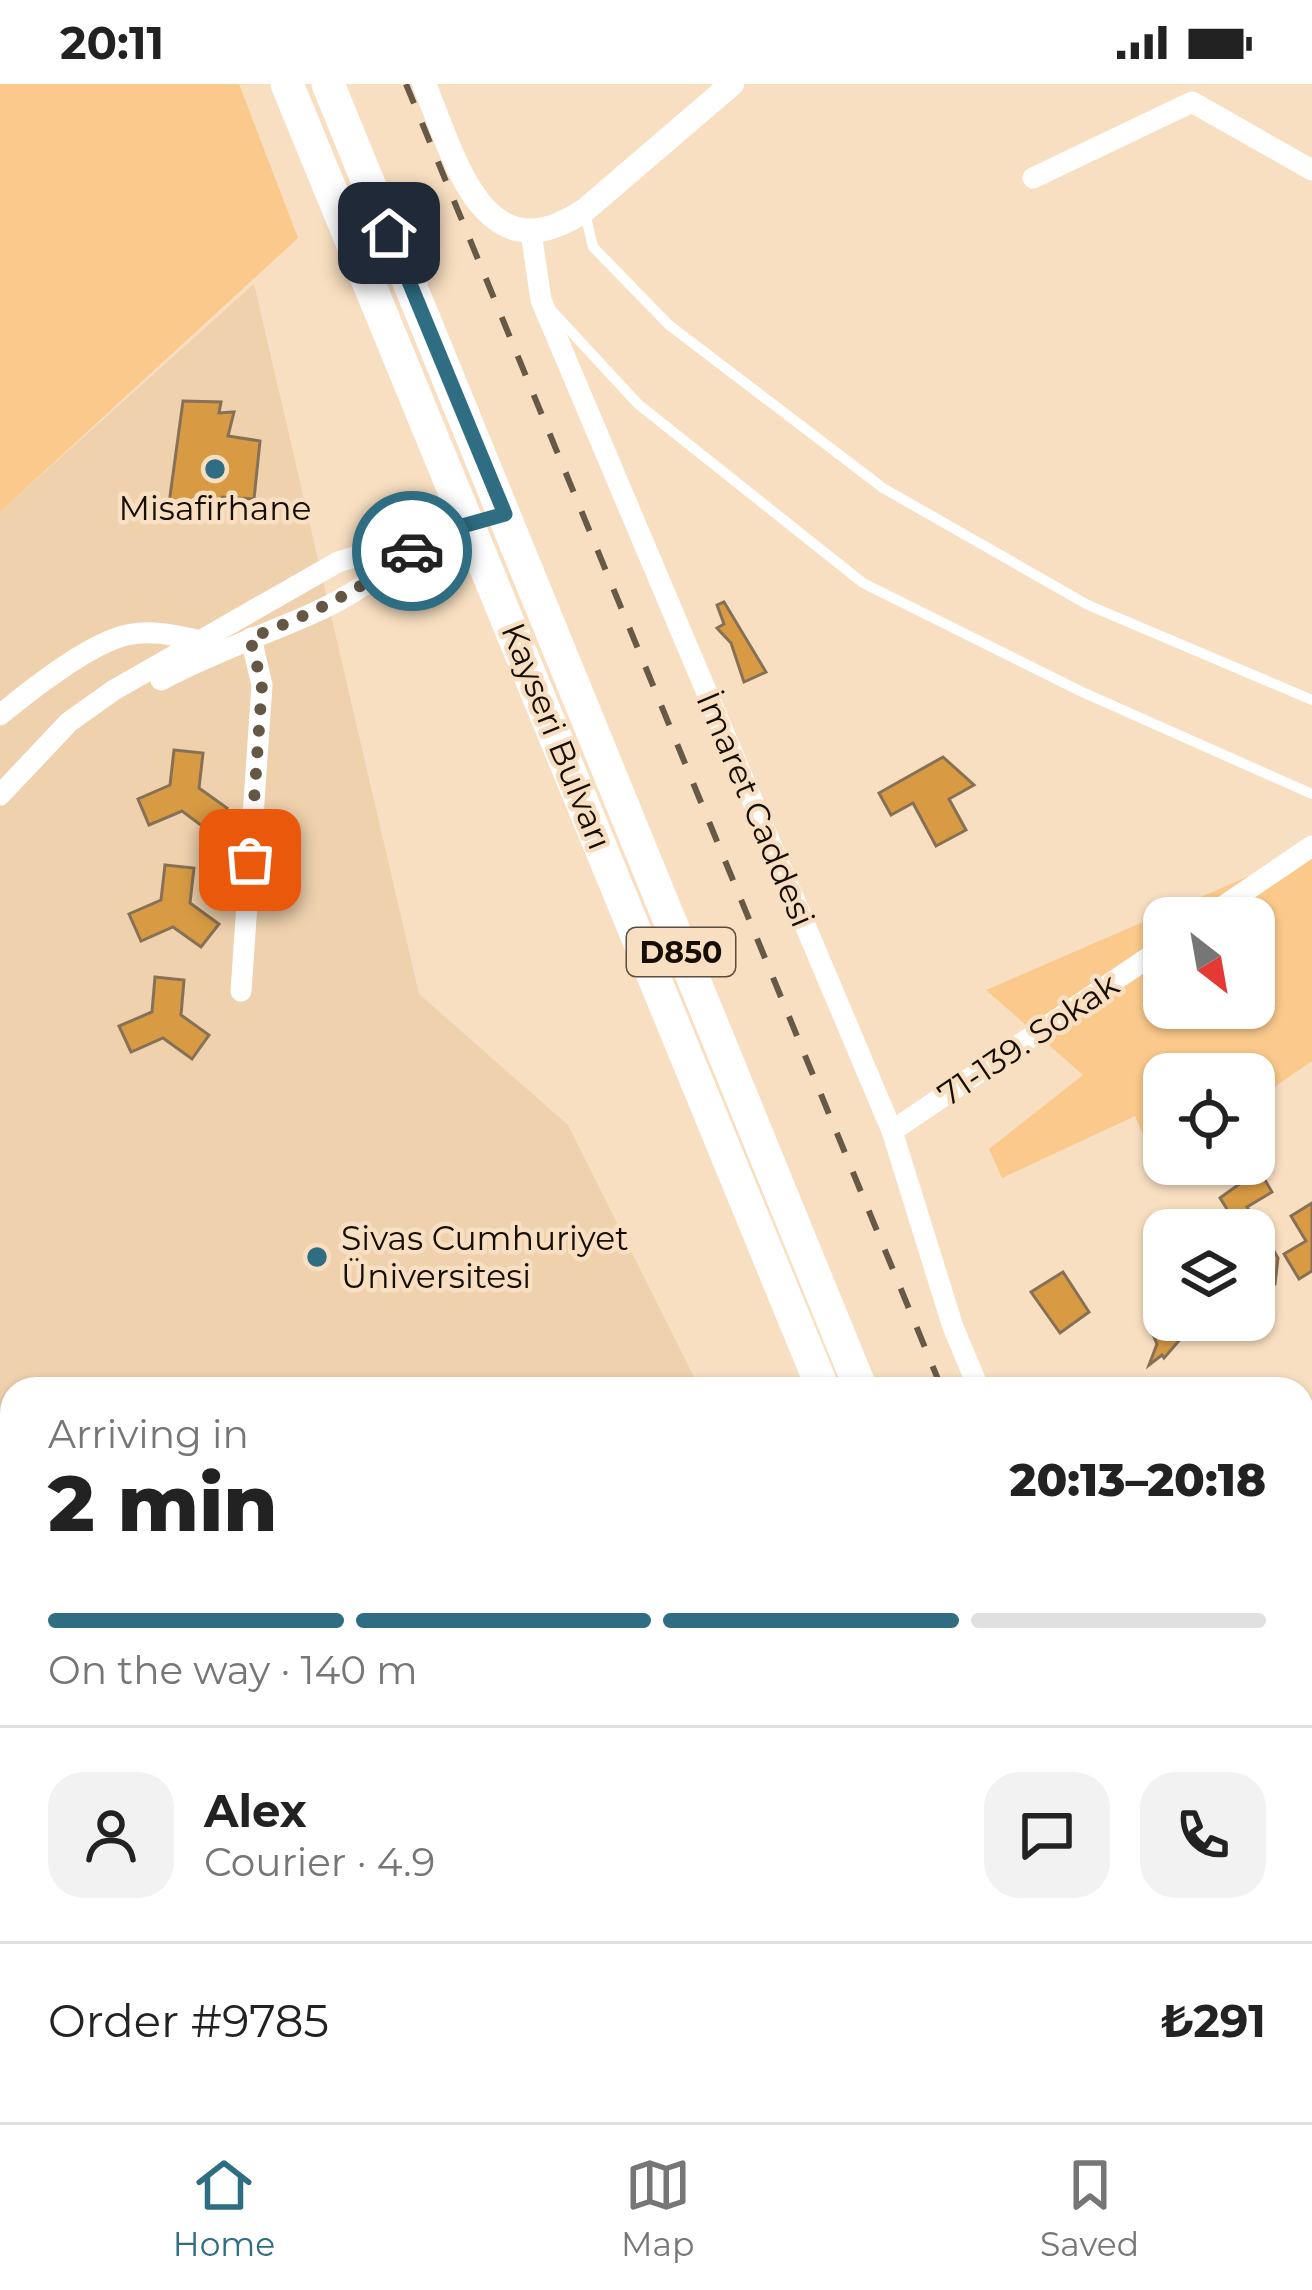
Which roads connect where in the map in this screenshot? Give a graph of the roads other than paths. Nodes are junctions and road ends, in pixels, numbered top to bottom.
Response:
1 (287, 84) edge
2 (328, 84) edge
3 (424, 84) edge
4 (732, 84) edge
5 (1312, 170) edge
6 (1033, 178) dead end
7 (585, 210) junction
8 (531, 232) junction
9 (541, 300) junction
10 (505, 514) junction
11 (470, 522) junction
12 (434, 534) junction
13 (250, 638) junction
14 (201, 641) junction
15 (1312, 700) edge
16 (0, 715) edge
17 (1312, 794) edge
18 (0, 795) edge
19 (0, 813) edge
20 (1312, 846) edge
21 (1237, 897) edge
22 (1143, 961) edge
23 (241, 991) dead end
24 (892, 1131) junction
25 (818, 1377) edge
26 (855, 1377) edge
27 (974, 1377) edge

1 - 11 highway, Kayseri Bulvarı / D850
2 - 10 highway, Kayseri Bulvarı / D850
3 - 8 street
4 - 7 street
5 - 6 street
7 - 8 street
7 - 15 lane
8 - 9 street, İmaret Caddesi
9 - 17 lane
9 - 24 street, İmaret Caddesi
10 - 11 street
10 - 26 highway, Kayseri Bulvarı / D850
11 - 12 street
11 - 25 highway, Kayseri Bulvarı / D850
12 - 13 street
12 - 14 street
13 - 19 street
13 - 23 street
14 - 16 street
14 - 18 street
20 - 21 street
22 - 24 street, 71-139. Sokak
24 - 27 street, İmaret Caddesi

